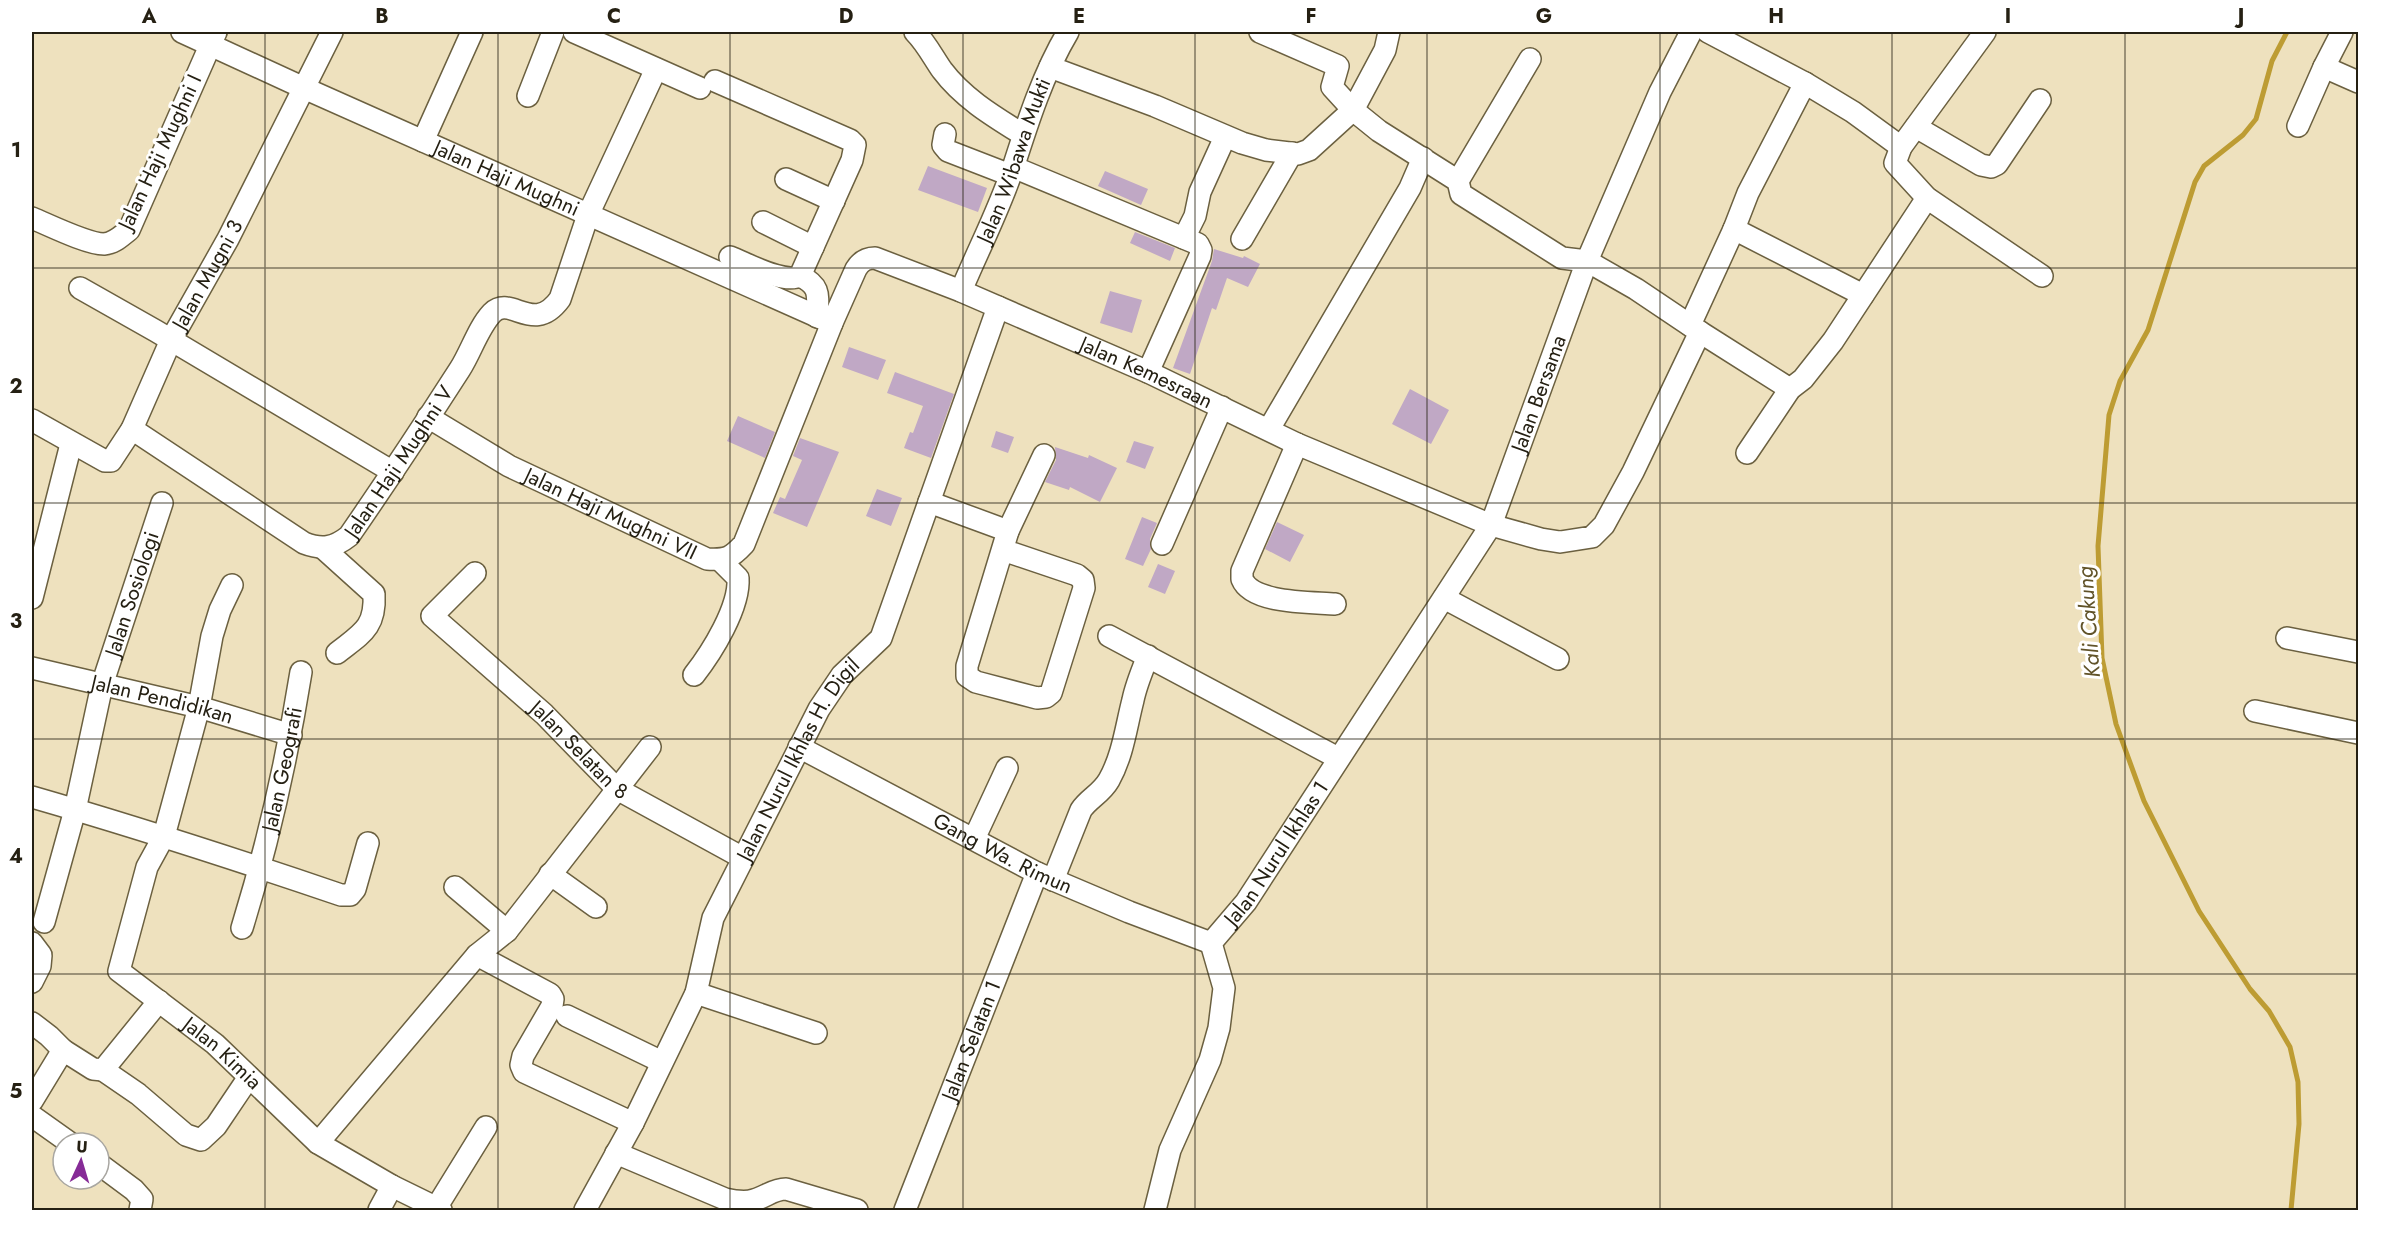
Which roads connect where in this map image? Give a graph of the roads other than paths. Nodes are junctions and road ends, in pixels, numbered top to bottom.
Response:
1 (182, 32) edge
2 (332, 32) edge
3 (472, 32) edge
4 (553, 32) edge
5 (574, 32) edge
6 (915, 32) edge
7 (1068, 32) edge
8 (1260, 32) edge
9 (1389, 32) edge
10 (1708, 32) edge
11 (1985, 32) edge
12 (2342, 32) edge
13 (1685, 34) edge
14 (213, 38) edge
15 (1530, 59) dead end
16 (1050, 67) junction
17 (2324, 67) junction
18 (656, 69) junction
19 (1805, 82) junction
20 (2358, 82) edge
21 (304, 88) junction
22 (528, 96) dead end
23 (2040, 100) dead end
24 (1353, 110) junction
25 (2298, 126) dead end
26 (1916, 127) junction
27 (945, 134) dead end
28 (1022, 134) junction
29 (1225, 137) junction
30 (423, 141) junction
31 (1901, 147) junction
32 (1292, 153) junction
33 (1423, 158) junction
34 (1011, 171) junction
35 (786, 179) dead end
36 (1458, 181) junction
37 (1927, 198) junction
38 (834, 201) junction
39 (588, 214) junction
40 (32, 218) edge
41 (763, 222) dead end
42 (1734, 229) junction
43 (1242, 239) dead end
44 (1191, 241) junction
45 (813, 247) junction
46 (730, 256) dead end
47 (1587, 261) junction
48 (800, 276) junction
49 (2042, 276) dead end
50 (80, 288) dead end
51 (961, 291) junction
52 (1863, 295) junction
53 (998, 307) junction
54 (824, 320) junction
55 (1695, 329) junction
56 (171, 340) junction
57 (1148, 372) junction
58 (1790, 389) junction
59 (1222, 406) junction
60 (428, 417) junction
61 (32, 420) edge
62 (132, 429) junction
63 (1269, 429) junction
64 (71, 444) junction
65 (1297, 444) junction
66 (1747, 453) dead end
67 (1044, 455) dead end
68 (393, 472) junction
69 (929, 502) junction
70 (162, 503) dead end
71 (1491, 525) junction
72 (1006, 540) junction
73 (1162, 544) dead end
74 (323, 548) junction
75 (720, 560) junction
76 (475, 573) dead end
77 (232, 585) dead end
78 (32, 598) edge
79 (1444, 598) junction
80 (1335, 604) dead end
81 (1109, 636) dead end
82 (2288, 638) dead end
83 (2358, 652) edge
84 (337, 653) dead end
85 (1148, 656) junction
86 (1558, 659) dead end
87 (32, 668) edge
88 (301, 672) dead end
89 (694, 675) dead end
90 (102, 685) junction
91 (199, 708) junction
92 (2255, 711) dead end
93 (2358, 733) edge
94 (291, 735) junction
95 (650, 747) dead end
96 (799, 747) junction
97 (1338, 758) junction
98 (1007, 768) dead end
99 (617, 789) junction
100 (32, 797) edge
101 (75, 810) junction
102 (164, 836) junction
103 (974, 839) junction
104 (368, 843) dead end
105 (743, 858) junction
106 (261, 866) junction
107 (550, 874) junction
108 (1045, 876) junction
109 (454, 887) dead end
110 (596, 907) dead end
111 (44, 922) dead end
112 (242, 928) dead end
113 (507, 931) junction
114 (32, 943) edge
115 (1211, 943) junction
116 (477, 955) junction
117 (32, 982) edge
118 (696, 993) junction
119 (159, 1001) junction
120 (567, 1016) dead end
121 (32, 1023) edge
122 (816, 1033) dead end
123 (63, 1050) junction
124 (662, 1062) junction
125 (103, 1070) junction
126 (249, 1077) junction
127 (32, 1101) edge
128 (32, 1116) edge
129 (633, 1123) junction
130 (486, 1127) dead end
131 (53, 1131) edge
132 (318, 1143) junction
133 (616, 1152) junction
134 (111, 1173) edge
135 (392, 1186) junction
136 (439, 1209) edge
137 (140, 1210) edge
138 (379, 1210) edge
139 (585, 1210) edge
140 (857, 1210) edge
141 (905, 1210) edge
142 (1155, 1210) edge

1 - 14 street, Jalan Haji Mughni
2 - 21 street, Jalan Mugni 3
3 - 30 street
4 - 22 street
5 - 18 street
6 - 28 street
7 - 16 street, Jalan Wibawa Mukti
8 - 24 street
9 - 24 street
10 - 19 street
11 - 26 street
12 - 17 street
13 - 47 street, Jalan Bersama
14 - 21 street, Jalan Haji Mughni
14 - 40 street, Jalan Haji Mughni I
15 - 36 street
16 - 28 street, Jalan Wibawa Mukti
16 - 29 street
17 - 20 street
17 - 25 street
18 - 38 street
18 - 39 street
19 - 31 street
19 - 42 street, Jalan Kemesraan
21 - 30 street, Jalan Haji Mughni
21 - 56 street, Jalan Mugni 3
23 - 26 street
24 - 32 street
24 - 33 street
26 - 31 street
27 - 34 street
28 - 34 street, Jalan Wibawa Mukti
29 - 32 street
29 - 44 street
30 - 39 street, Jalan Haji Mughni
31 - 37 street
32 - 43 street
33 - 36 street
33 - 63 street
34 - 44 street
34 - 51 street, Jalan Wibawa Mukti
35 - 38 street
36 - 47 street
37 - 49 street
37 - 52 street
38 - 45 street
39 - 54 street, Jalan Haji Mughni
39 - 60 street, Jalan Haji Mughni V
41 - 45 street
42 - 52 street
42 - 55 street, Jalan Kemesraan
44 - 57 street
45 - 48 street
46 - 48 street
47 - 55 street
47 - 71 street, Jalan Bersama
48 - 54 street
50 - 56 street
51 - 53 street, Jalan Kemesraan
51 - 54 street, Jalan Kemesraan
52 - 58 street
53 - 57 street, Jalan Kemesraan
53 - 69 street, Jalan Nurul Ikhlas H. Digil
54 - 75 street, Jalan Haji Mughni VII
55 - 58 street
55 - 71 street, Jalan Kemesraan
56 - 62 street, Jalan Mugni 3
56 - 68 street
57 - 59 street, Jalan Kemesraan
58 - 66 street
59 - 63 street, Jalan Kemesraan
59 - 73 street
60 - 68 street, Jalan Haji Mughni V
60 - 75 street, Jalan Haji Mughni VII
61 - 64 street
62 - 64 street, Jalan Mugni 3
62 - 74 street, Jalan Haji Mughni V
63 - 65 street, Jalan Kemesraan
64 - 78 street
65 - 71 street, Jalan Kemesraan
65 - 80 street
67 - 72 street
68 - 74 street, Jalan Haji Mughni V
69 - 72 street
69 - 96 street, Jalan Nurul Ikhlas H. Digil
70 - 90 street, Jalan Sosiologi
71 - 79 street, Jalan Nurul Ikhlas 1
72 - 72 street
74 - 84 street
75 - 89 street
76 - 99 street, Jalan Selatan 8
77 - 91 street
79 - 86 street
79 - 97 street, Jalan Nurul Ikhlas 1
81 - 85 street
82 - 83 street
85 - 97 street
85 - 108 street, Jalan Selatan 1
87 - 90 street, Jalan Pendidikan
88 - 94 street, Jalan Geografi
90 - 91 street, Jalan Pendidikan
90 - 101 street, Jalan Sosiologi
91 - 94 street, Jalan Pendidikan
91 - 102 street
92 - 93 street
94 - 106 street, Jalan Geografi
95 - 99 street
96 - 103 street, Gang Wa. Rimun
96 - 105 street, Jalan Nurul Ikhlas H. Digil
97 - 115 street, Jalan Nurul Ikhlas 1
98 - 103 street
99 - 105 street, Jalan Selatan 8
99 - 107 street
100 - 101 street
101 - 102 street
101 - 111 street, Jalan Sosiologi
102 - 106 street
102 - 119 street, Jalan Kimia
103 - 108 street, Gang Wa. Rimun
104 - 106 street
105 - 118 street, Jalan Nurul Ikhlas H. Digil
106 - 112 street, Jalan Geografi
107 - 110 street
107 - 113 street
108 - 115 street, Gang Wa. Rimun
108 - 141 street, Jalan Selatan 1
109 - 113 street
113 - 116 street
114 - 117 street
115 - 142 street, Jalan Nurul Ikhlas 1
116 - 129 street
116 - 132 street
118 - 122 street
118 - 124 street, Jalan Nurul Ikhlas H. Digil
119 - 125 street
119 - 126 street, Jalan Kimia
120 - 124 street
121 - 123 street
123 - 125 street
123 - 127 street
124 - 129 street, Jalan Nurul Ikhlas H. Digil
125 - 126 street
126 - 132 street, Jalan Kimia
128 - 131 street
129 - 133 street, Jalan Nurul Ikhlas H. Digil
130 - 136 street
132 - 135 street
133 - 139 street, Jalan Nurul Ikhlas H. Digil
133 - 140 street
134 - 137 street
135 - 136 street
135 - 138 street

